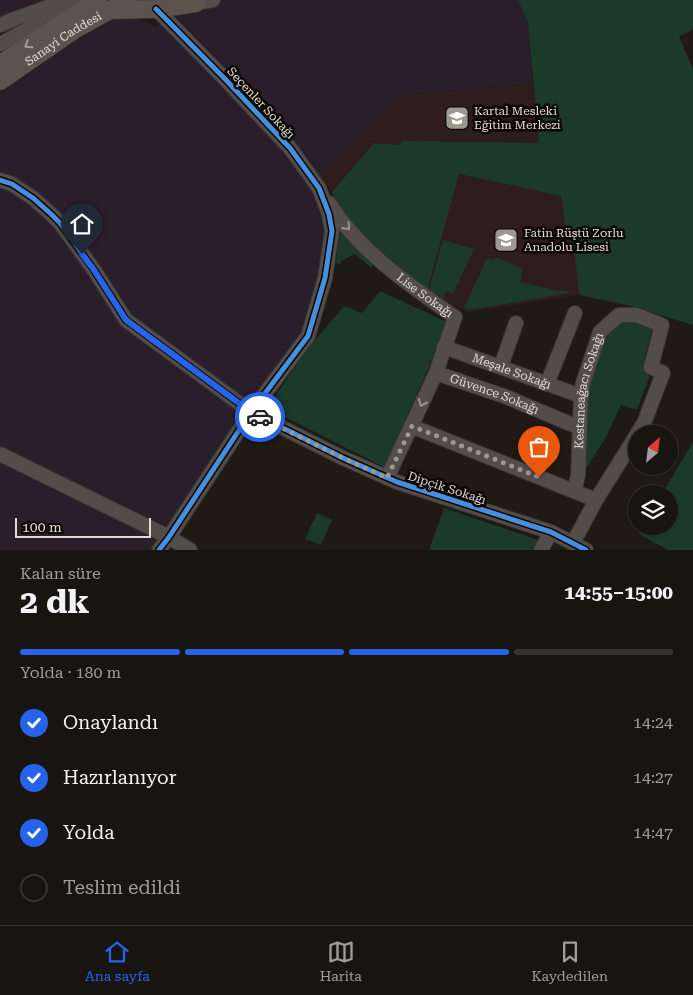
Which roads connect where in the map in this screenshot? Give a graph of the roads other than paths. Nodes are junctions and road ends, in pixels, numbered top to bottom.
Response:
1 (68, 0) edge
2 (81, 0) edge
3 (128, 0) edge
4 (213, 0) edge
5 (189, 2) edge
6 (105, 5) edge
7 (156, 9) junction
8 (0, 25) edge
9 (0, 44) edge
10 (0, 64) edge
11 (0, 82) edge
12 (0, 180) edge
13 (319, 188) junction
14 (575, 313) dead end
15 (516, 323) dead end
16 (444, 347) junction
17 (501, 366) junction
18 (436, 373) junction
19 (547, 384) junction
20 (582, 396) junction
21 (251, 412) junction
22 (643, 425) edge
23 (412, 426) junction
24 (580, 428) junction
25 (628, 449) edge
26 (1, 458) edge
27 (387, 478) junction
28 (574, 491) junction
29 (596, 500) junction
30 (551, 532) junction
31 (169, 538) junction
32 (573, 543) junction
33 (159, 550) edge
34 (190, 550) edge
35 (542, 550) edge
36 (586, 550) edge

1 - 8 street
2 - 9 street
3 - 6 main road, Sanayi Caddesi
4 - 5 street
5 - 7 main road
6 - 7 main road
6 -> 10 main road, Sanayi Caddesi
6 - 11 main road, Sanayi Caddesi
7 - 13 street, Seçenler Sokağı
12 - 21 street, Dipçik Sokağı
13 -> 16 street, Lise Sokağı
13 - 21 street, Seçenler Sokağı
14 - 19 street
15 - 17 street
16 - 17 street, Meşale Sokağı
16 - 18 street, Lise Sokağı
17 - 19 street, Meşale Sokağı
18 -> 23 street, Lise Sokağı
18 - 24 street, Güvence Sokağı
19 - 20 street, Meşale Sokağı
20 - 22 street, Kestaneağacı Sokağı
20 - 24 street, Kestaneağacı Sokağı
21 - 27 street, Dipçik Sokağı
21 - 31 street, Seçenler Sokağı
23 - 27 street, Lise Sokağı
23 - 28 street
24 - 28 street, Kestaneağacı Sokağı
25 - 29 street, Kestaneağacı Sokağı
26 - 31 street
27 - 30 street, Dipçik Sokağı
28 - 29 street
29 - 32 street, Kestaneağacı Sokağı
30 - 32 street, Dipçik Sokağı
30 - 35 street
31 - 33 street, Seçenler Sokağı
31 - 34 street
32 - 36 street, Dipçik Sokağı

